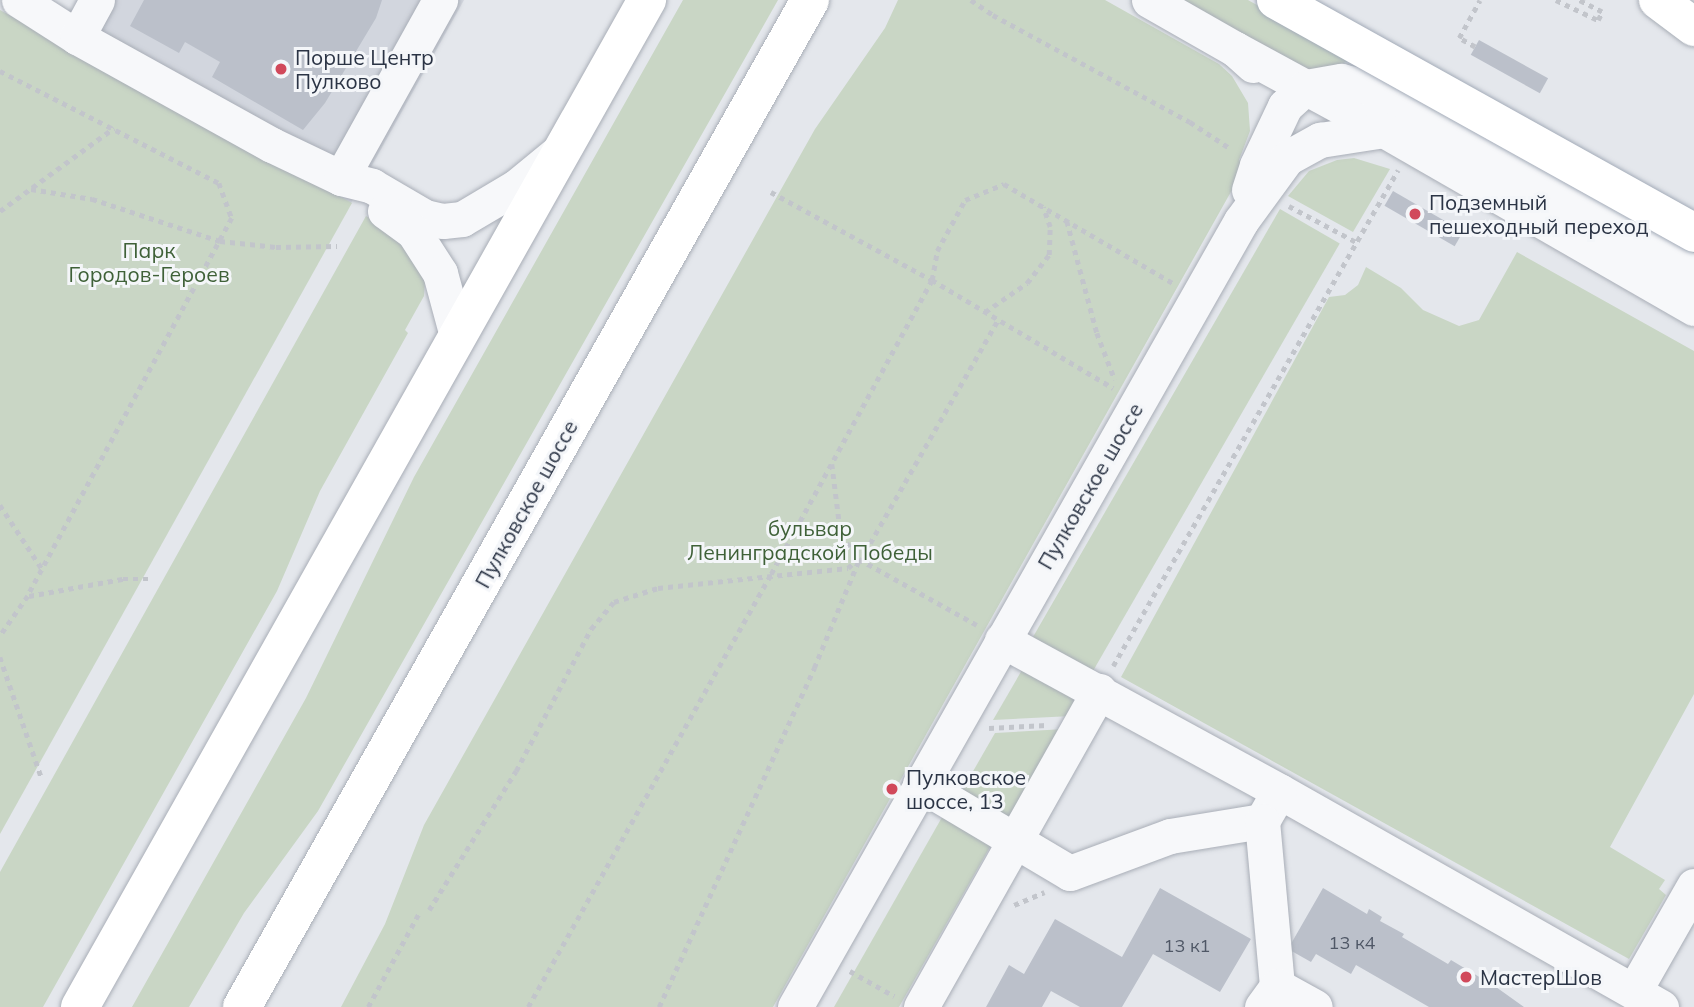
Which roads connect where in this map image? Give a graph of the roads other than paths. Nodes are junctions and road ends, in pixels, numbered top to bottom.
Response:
1 (97, 0) edge
2 (440, 0) edge
3 (647, 0) edge
4 (810, 0) edge
5 (1149, 0) edge
6 (1276, 0) edge
7 (1659, 0) edge
8 (36, 5) edge
9 (1694, 19) edge
10 (1694, 27) edge
11 (77, 37) junction
12 (1235, 50) junction
13 (1306, 87) junction
14 (1273, 127) junction
15 (1384, 130) junction
16 (563, 148) junction
17 (341, 178) junction
18 (1241, 221) junction
19 (1694, 233) edge
20 (1694, 273) edge
21 (1694, 308) edge
22 (457, 336) junction
23 (1002, 640) junction
24 (1098, 691) junction
25 (920, 784) junction
26 (1279, 791) junction
27 (1262, 821) junction
28 (1015, 840) junction
29 (1694, 886) edge
30 (1269, 996) edge
31 (1648, 999) edge
32 (911, 1004) edge
33 (80, 1007) edge
34 (242, 1007) edge
35 (795, 1007) edge
36 (1315, 1007) edge

1 - 11 street
2 - 17 street
3 - 16 main road
4 - 34 main road, Пулковское шоссе
5 - 12 street
6 - 19 main road, bridge
7 - 9 main road
7 - 10 main road
8 - 11 street
11 - 17 street
12 - 13 street
12 - 14 street
13 - 14 street, Пулковское шоссе
13 - 15 street
13 - 20 street
14 - 18 street, Пулковское шоссе
15 - 18 street, Пулковское шоссе
15 - 21 street
16 - 17 street
16 - 22 main road
17 - 22 street
18 - 23 street, Пулковское шоссе
22 - 33 main road
23 - 24 street
23 - 25 street, Пулковское шоссе
24 - 26 street
24 - 28 street
25 - 28 street
25 - 35 street, Пулковское шоссе
26 - 27 street
26 - 31 street
27 - 28 street
27 - 30 street
28 - 32 street
29 - 31 street
30 - 36 street

